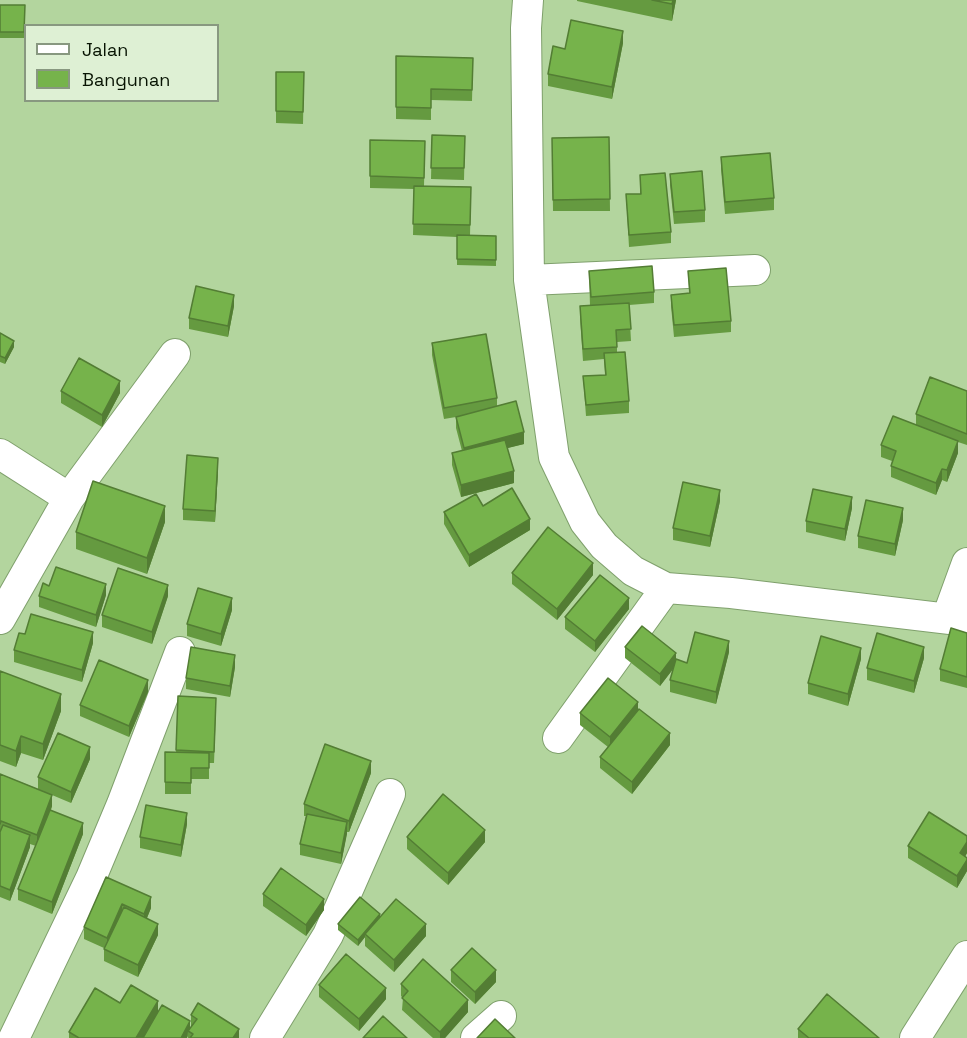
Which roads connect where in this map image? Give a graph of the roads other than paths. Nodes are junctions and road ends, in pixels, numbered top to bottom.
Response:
1 (528, 0) edge
2 (755, 270) dead end
3 (529, 280) junction
4 (175, 354) dead end
5 (0, 454) edge
6 (69, 498) junction
7 (967, 563) edge
8 (666, 588) junction
9 (0, 619) edge
10 (957, 620) edge
11 (180, 652) dead end
12 (558, 738) dead end
13 (390, 794) dead end
14 (967, 956) edge
15 (501, 1016) dead end
16 (14, 1038) edge
17 (266, 1038) edge
18 (476, 1038) edge
19 (915, 1038) edge

1 - 3 street
2 - 3 street
3 - 8 street
4 - 6 street
5 - 6 street
6 - 9 street
7 - 10 street
8 - 10 street
8 - 12 street
11 - 16 street
13 - 17 street
14 - 19 street
15 - 18 street

